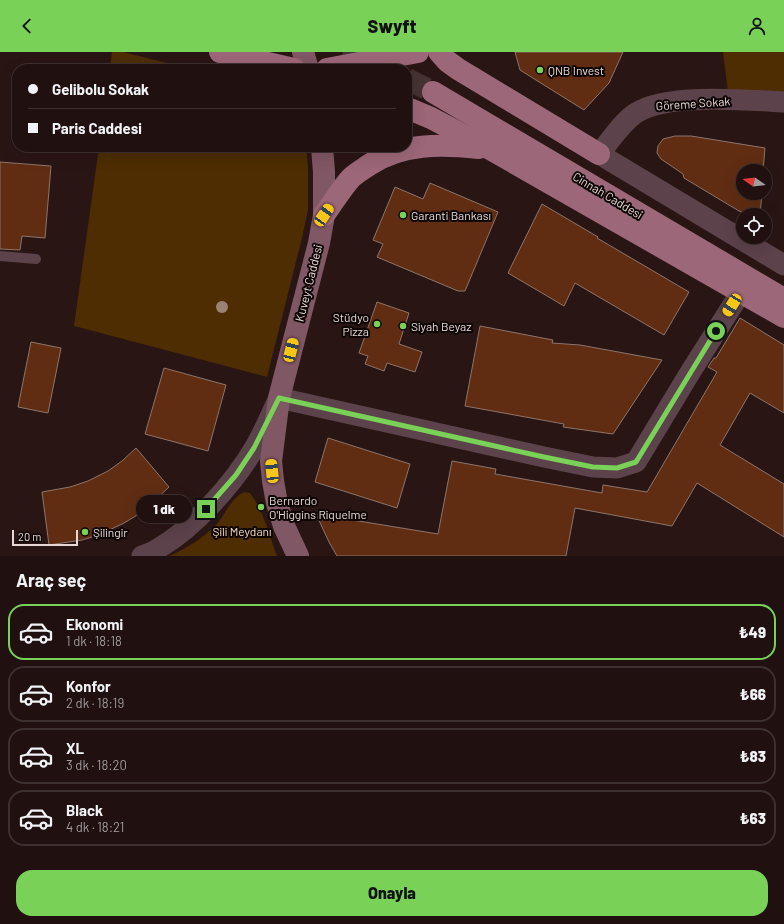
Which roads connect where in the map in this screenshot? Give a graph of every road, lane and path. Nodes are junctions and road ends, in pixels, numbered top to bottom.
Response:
1 (220, 52) edge
2 (280, 52) edge
3 (303, 52) edge
4 (418, 52) edge
5 (439, 52) edge
6 (272, 64) edge
7 (298, 64) edge
8 (307, 64) edge
9 (354, 64) tunnel mouth
10 (433, 92) tunnel mouth
11 (784, 102) edge
12 (412, 110) edge
13 (412, 148) edge
14 (490, 149) junction
15 (322, 152) edge
16 (398, 152) edge
17 (600, 154) junction
18 (324, 215) junction
19 (0, 256) edge
20 (36, 259) dead end
21 (784, 265) edge
22 (741, 292) junction
23 (784, 299) edge
24 (784, 318) edge
25 (279, 398) junction
26 (142, 556) edge
27 (298, 556) edge

1 - 6 main road
2 - 7 main road
3 - 8 main road
4 - 9 main road
5 - 17 main road
10 - 23 main road, Cinnah Caddesi
11 - 17 street, Göreme Sokak
12 - 14 main road
13 - 14 main road
14 - 22 main road
15 - 18 main road, Kuveyt Caddesi
16 - 18 main road
17 - 21 street
18 - 25 main road, Kuveyt Caddesi
19 - 20 lane
22 - 24 main road
22 - 25 street
25 - 26 street
25 - 27 main road, Kuveyt Caddesi

